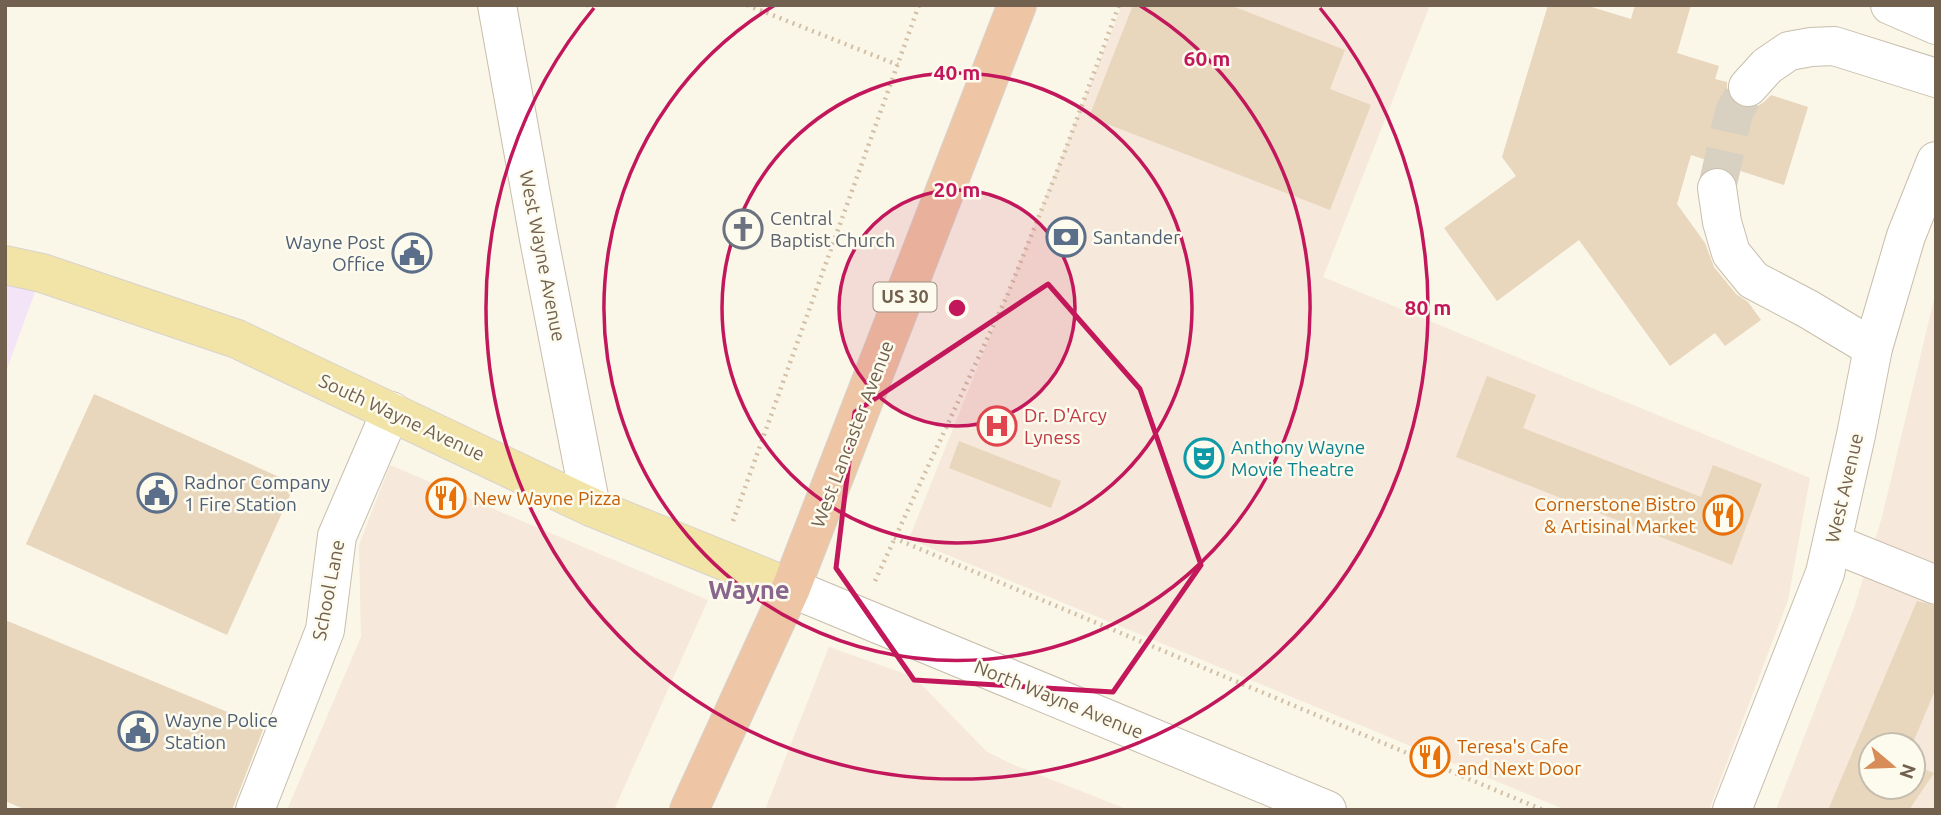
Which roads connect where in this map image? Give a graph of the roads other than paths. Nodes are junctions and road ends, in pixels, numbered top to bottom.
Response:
1 (497, 5) edge
2 (1017, 5) edge
3 (1890, 5) edge
4 (1936, 25) edge
5 (1936, 78) edge
6 (1748, 87) tunnel mouth
7 (1933, 177) edge
8 (1717, 188) tunnel mouth
9 (5, 265) edge
10 (1873, 348) junction
11 (391, 411) junction
12 (591, 507) junction
13 (1832, 543) junction
14 (1936, 585) edge
15 (791, 588) junction
16 (255, 810) edge
17 (689, 810) edge
18 (1327, 810) edge
19 (1732, 810) edge

1 - 12 street, West Wayne Avenue
2 - 15 highway, West Lancaster Avenue / US 30
3 - 4 street
5 - 6 street
7 - 10 street, West Avenue
8 - 10 street
9 - 11 main road, South Wayne Avenue
10 - 13 street, West Avenue
11 - 12 main road, South Wayne Avenue
11 - 16 street, School Lane
12 - 15 main road, South Wayne Avenue
13 - 14 street
13 - 19 street, West Avenue
15 - 17 highway, US 30
15 - 18 street, North Wayne Avenue

